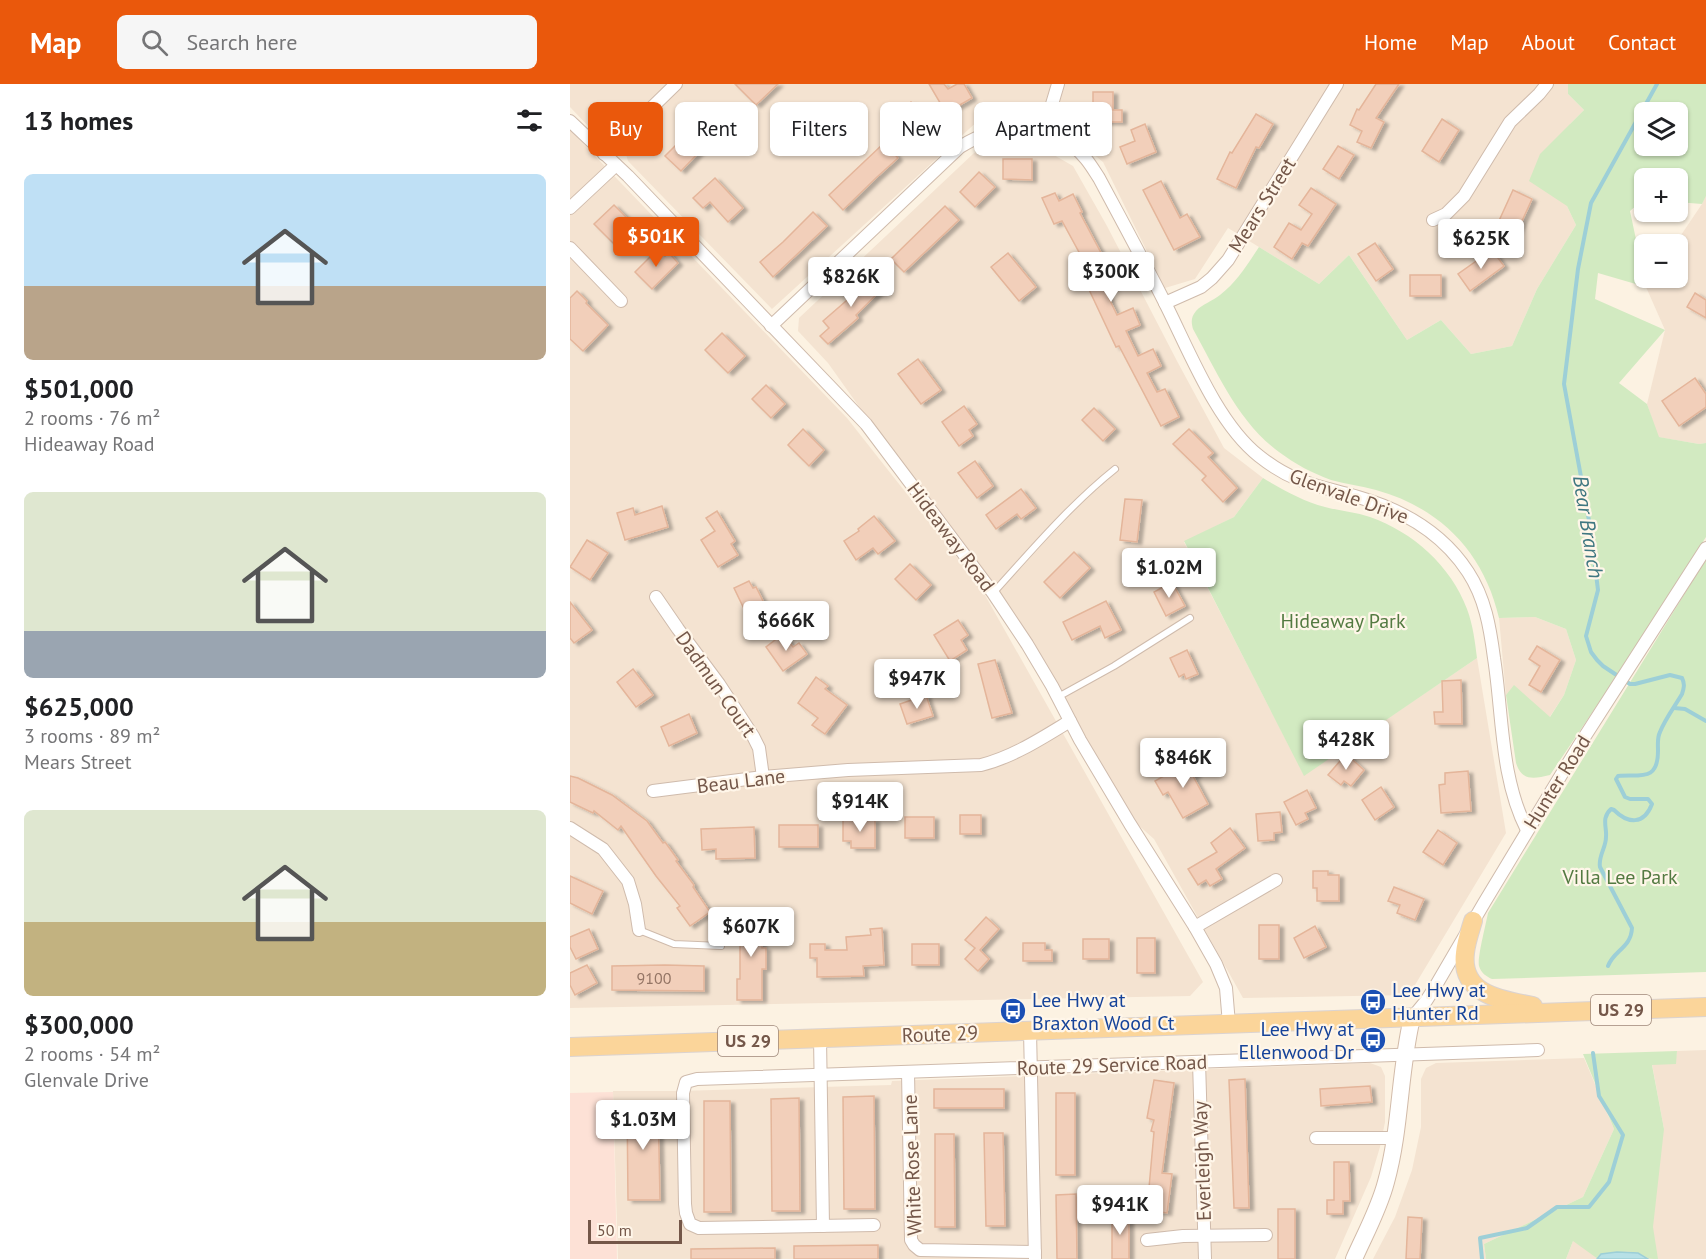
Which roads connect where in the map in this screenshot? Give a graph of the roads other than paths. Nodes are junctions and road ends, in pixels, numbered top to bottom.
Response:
1 (676, 84) edge
2 (1058, 84) edge
3 (1337, 84) edge
4 (1547, 84) edge
5 (657, 102) edge
6 (1053, 102) edge
7 (570, 121) edge
8 (588, 138) edge
9 (974, 138) edge
10 (606, 156) edge
11 (1083, 156) edge
12 (616, 165) junction
13 (570, 208) edge
14 (1433, 220) dead end
15 (570, 249) edge
16 (621, 301) dead end
17 (1165, 303) junction
18 (771, 326) junction
19 (1115, 469) dead end
20 (1706, 548) edge
21 (993, 593) junction
22 (656, 597) dead end
23 (1190, 618) dead end
24 (1058, 698) junction
25 (1070, 721) junction
26 (763, 777) junction
27 (653, 791) dead end
28 (570, 828) edge
29 (1527, 830) junction
30 (1276, 880) dead end
31 (1473, 921) junction
32 (1195, 927) junction
33 (639, 930) joint
34 (721, 946) dead end
35 (1706, 1007) edge
36 (1561, 1012) junction
37 (1412, 1018) junction
38 (1229, 1024) junction
39 (1030, 1031) junction
40 (820, 1038) junction
41 (570, 1047) edge
42 (1538, 1050) dead end
43 (1404, 1055) junction
44 (1199, 1062) junction
45 (1031, 1068) junction
46 (908, 1072) junction
47 (821, 1076) junction
48 (1316, 1138) dead end
49 (1395, 1138) junction
50 (822, 1226) junction
51 (874, 1226) dead end
52 (1266, 1235) dead end
53 (1205, 1236) junction
54 (1147, 1239) dead end
55 (1035, 1255) edge
56 (1205, 1259) edge
57 (1354, 1259) edge

1 - 5 street
2 - 6 street
3 - 17 street, Mears Street
4 - 14 street
7 - 8 street, Hideaway Road
9 - 18 street, Glenvale Drive
10 - 12 street, Hideaway Road
11 - 17 street, Glenvale Drive
12 - 13 street
12 - 18 street, Hideaway Road
15 - 16 street
17 - 29 street, Glenvale Drive
18 - 21 street, Hideaway Road
19 - 21 lane
20 - 29 street, Hunter Road
21 - 24 street, Hideaway Road
22 - 26 street, Dadmun Court
23 - 24 lane
24 - 25 street, Hideaway Road
25 - 26 street, Beau Lane
25 - 32 street, Hideaway Road
26 - 27 street, Beau Lane
28 - 33 street
29 - 31 street, Hunter Road
30 - 32 street
31 - 36 main road
31 - 37 street, Hunter Road
32 - 38 street, Hideaway Road
33 - 34 lane
35 - 36 main road, Route 29 / US 29
36 - 37 main road, Route 29 / US 29
37 - 38 main road, Route 29 / US 29
37 - 43 street
38 - 39 main road, Route 29 / US 29
39 - 40 main road, Route 29 / US 29
39 - 45 street
40 - 41 main road, Route 29 / US 29
40 - 47 street
42 - 43 street, Route 29 Service Road
43 - 44 street, Route 29 Service Road
43 - 49 street
44 - 45 street, Route 29 Service Road
44 - 53 street, Everleigh Way
45 - 46 street, Route 29 Service Road
45 - 55 street
46 - 47 street, Route 29 Service Road
46 - 55 street, White Rose Lane
47 - 50 street
47 - 50 street, Route 29 Service Road
48 - 49 street
49 - 57 street
50 - 51 street
52 - 53 street
53 - 54 street
53 - 56 street, Everleigh Way

